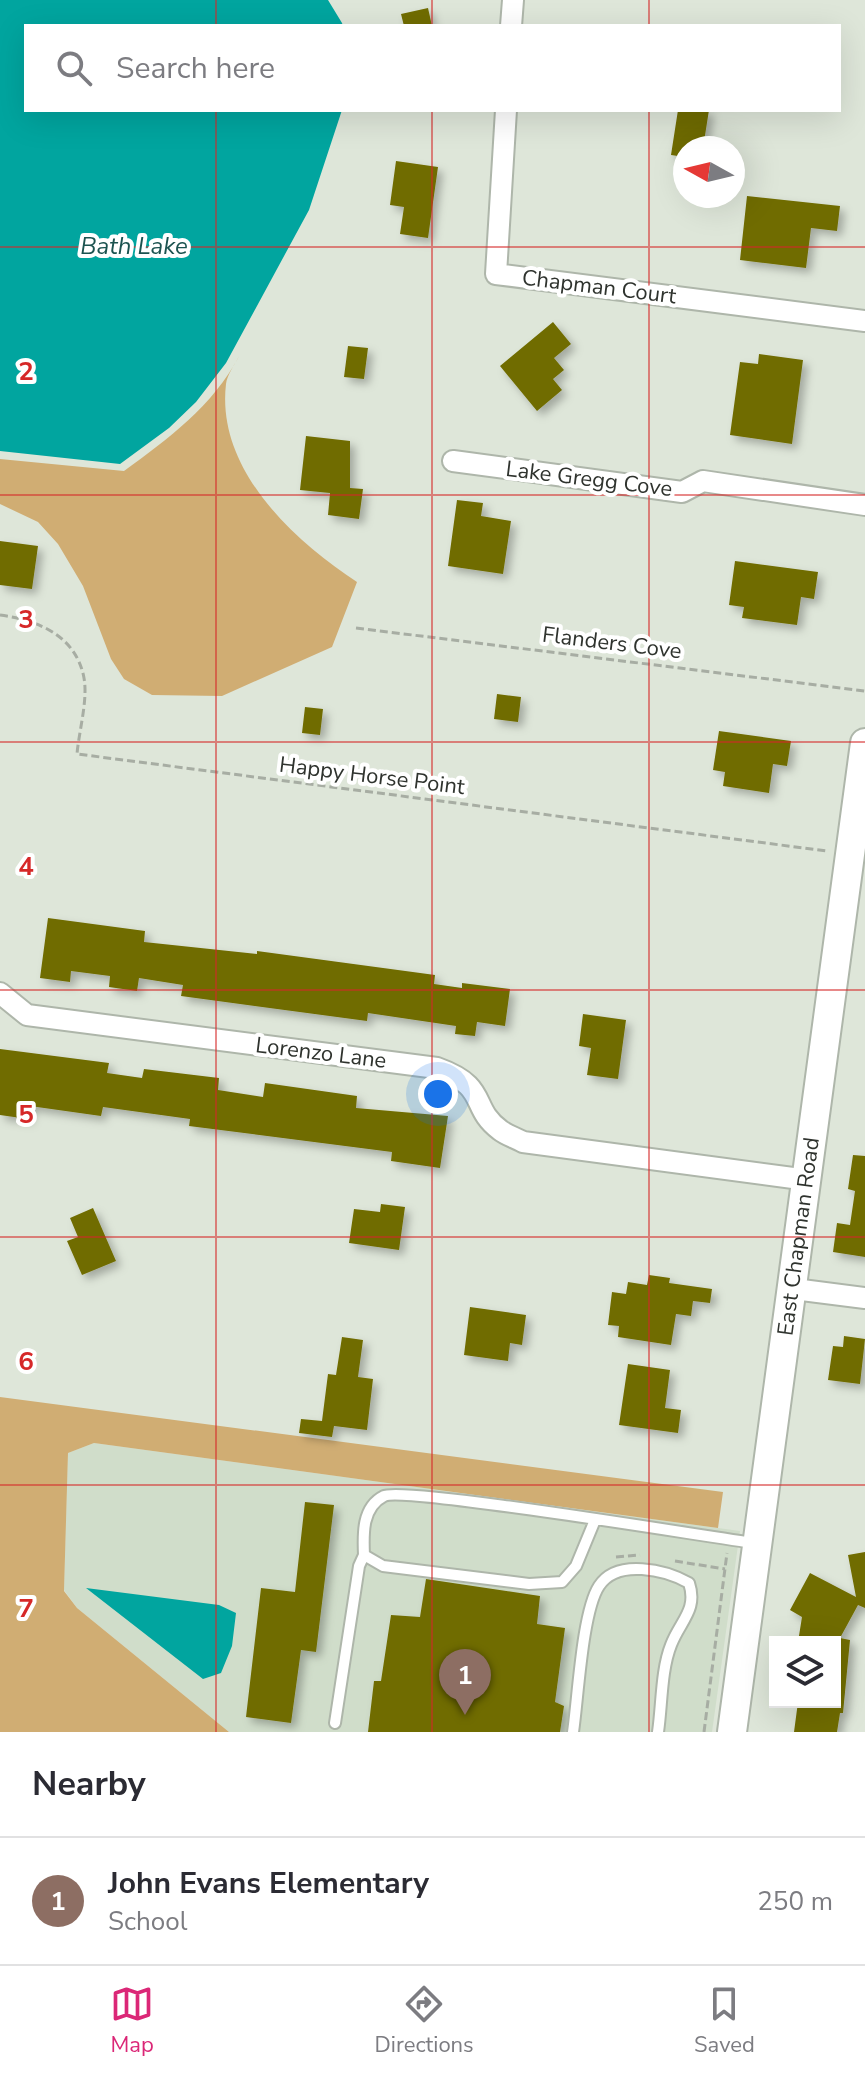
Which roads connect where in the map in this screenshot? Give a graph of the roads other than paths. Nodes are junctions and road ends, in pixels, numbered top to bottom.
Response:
1 (513, 0) edge
2 (511, 24) edge
3 (506, 112) edge
4 (865, 321) edge
5 (453, 461) dead end
6 (865, 505) edge
7 (865, 743) edge
8 (0, 993) edge
9 (808, 1180) junction
10 (794, 1289) junction
11 (865, 1298) edge
12 (595, 1520) junction
13 (758, 1544) junction
14 (364, 1555) junction
15 (335, 1723) dead end
16 (573, 1732) edge
17 (658, 1732) edge
18 (732, 1732) edge

1 - 2 street
3 - 4 street, Chapman Court
5 - 6 street, Lake Gregg Cove
7 - 9 street, East Chapman Road
8 - 9 street, Lorenzo Lane
9 - 10 street, East Chapman Road
10 - 11 street
10 - 13 street, East Chapman Road
12 - 13 lane
12 - 14 lane
12 - 14 lane
13 - 18 street, East Chapman Road
14 - 15 lane
16 - 17 lane

